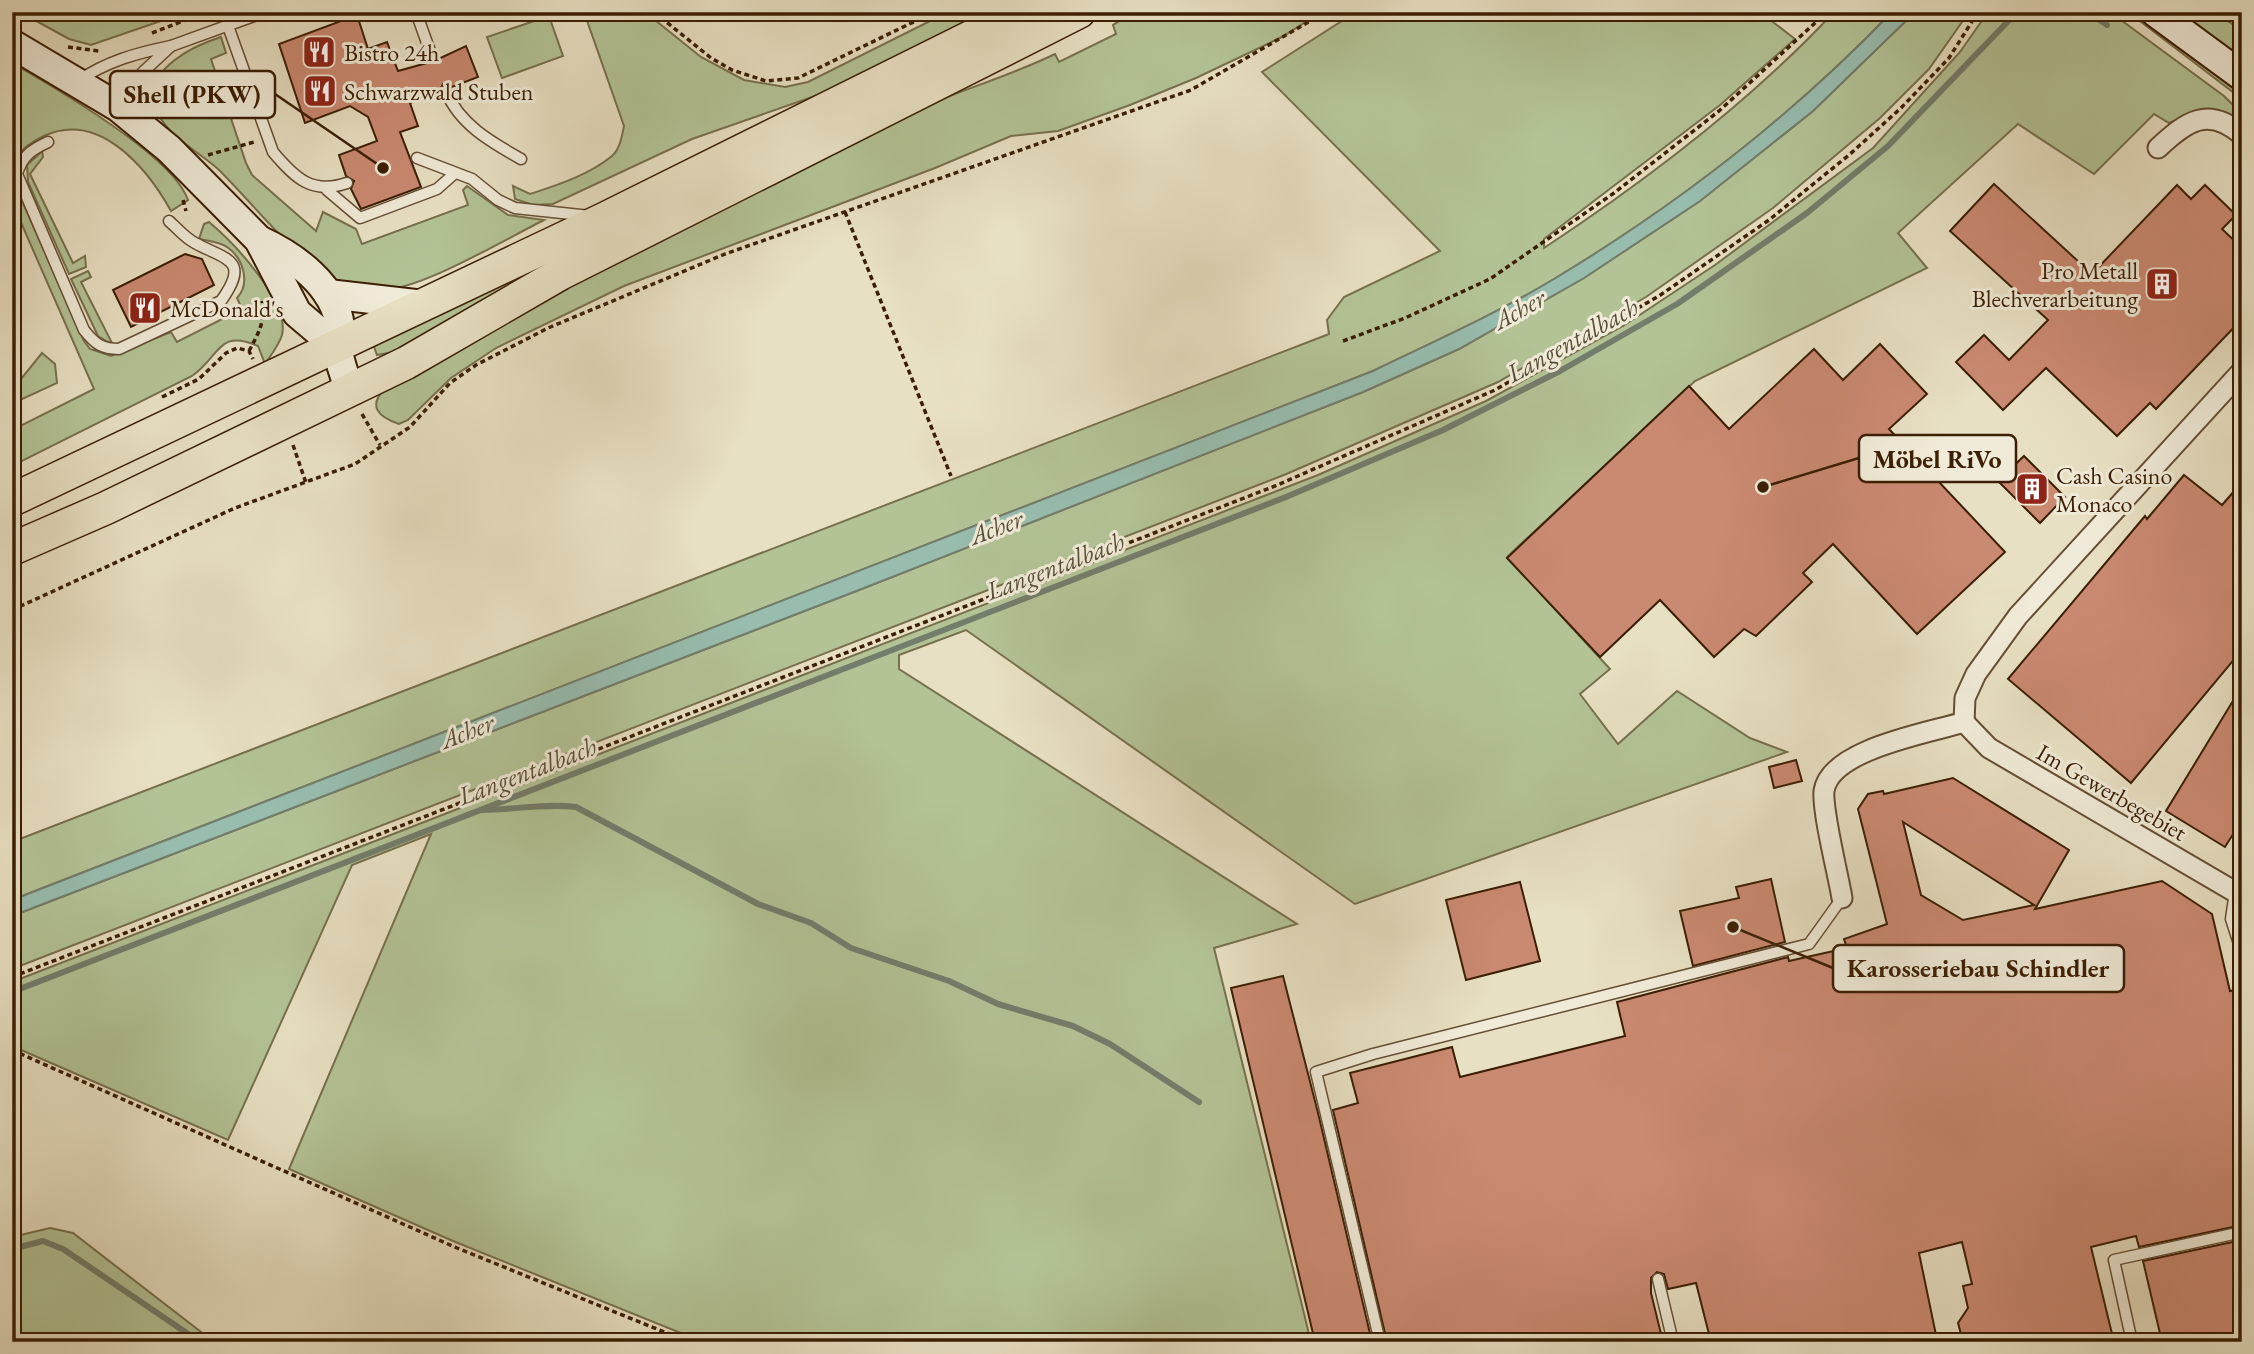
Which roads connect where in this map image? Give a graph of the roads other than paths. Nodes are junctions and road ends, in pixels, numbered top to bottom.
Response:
1 (265, 12) edge
2 (416, 12) edge
3 (1021, 12) edge
4 (1079, 12) edge
5 (2155, 12) edge
6 (228, 26) junction
7 (12, 44) edge
8 (171, 46) junction
9 (431, 54) dead end
10 (2242, 76) edge
11 (78, 81) junction
12 (446, 91) dead end
13 (118, 107) junction
14 (2242, 135) edge
15 (48, 142) dead end
16 (2158, 148) dead end
17 (417, 158) dead end
18 (521, 159) dead end
19 (454, 174) junction
20 (347, 183) dead end
21 (327, 190) junction
22 (604, 219) junction
23 (169, 220) dead end
24 (259, 240) junction
25 (328, 294) junction
26 (424, 305) junction
27 (337, 347) junction
28 (2242, 371) edge
29 (349, 390) junction
30 (12, 500) edge
31 (12, 549) edge
32 (1964, 722) junction
33 (2238, 894) edge
34 (1842, 898) joint
35 (2242, 953) edge
36 (2242, 1232) edge
37 (1658, 1279) dead end
38 (1380, 1342) edge
39 (1673, 1342) edge
40 (2132, 1342) edge

1 - 6 lane
2 - 9 lane
3 - 22 main road
4 - 29 main road
5 - 10 street
6 - 8 lane
6 - 21 lane
7 - 11 street
8 - 11 lane
8 - 13 lane
11 - 13 street
12 - 18 lane
13 - 24 street
14 - 16 street
15 - 23 lane
17 - 19 lane
19 - 21 lane
19 - 22 lane
20 - 21 lane
22 - 26 main road
24 - 25 street
24 - 27 street
25 - 26 street
25 - 27 street
26 - 27 main road
27 - 29 street
27 - 30 main road
28 - 32 street
29 - 31 main road
32 - 33 street, Im Gewerbegebiet
32 - 34 street
33 - 35 lane
34 - 38 lane
36 - 40 lane
37 - 39 lane

